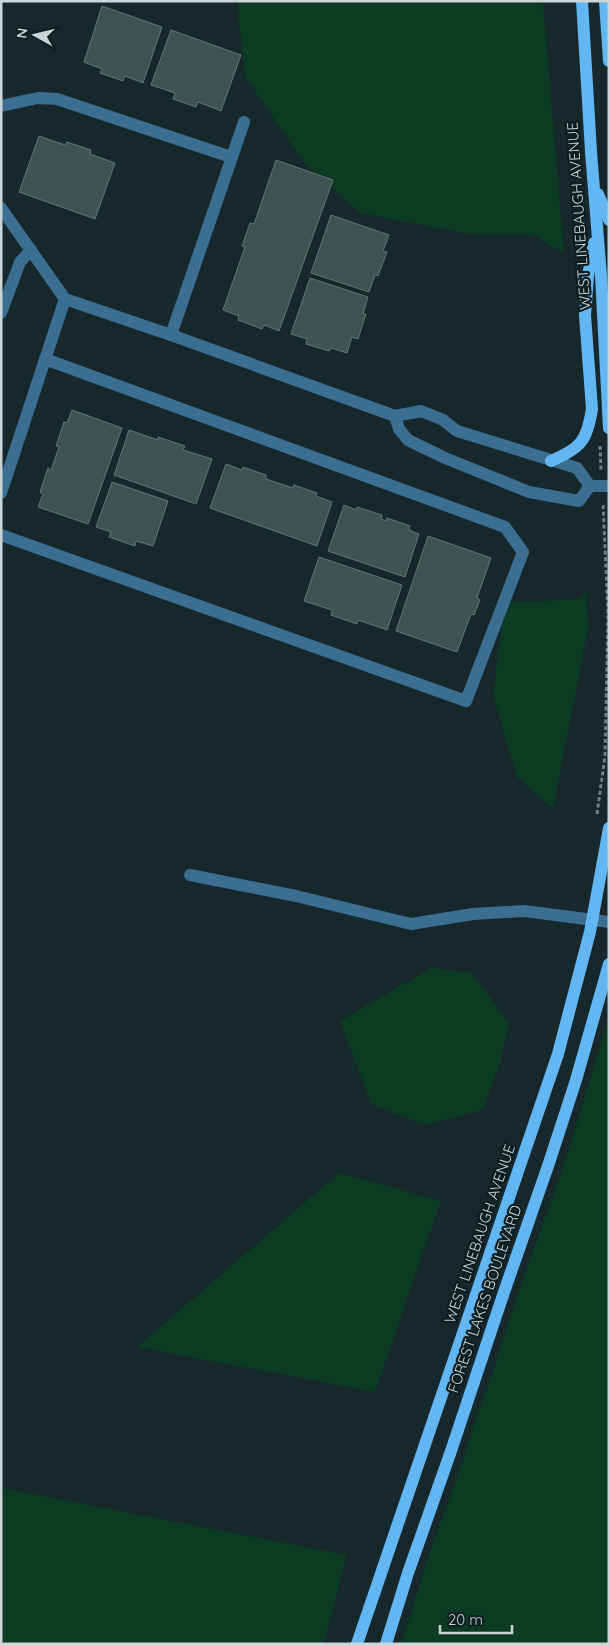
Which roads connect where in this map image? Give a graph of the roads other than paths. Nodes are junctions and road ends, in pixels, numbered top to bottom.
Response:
1 (582, 1) edge
2 (605, 1) edge
3 (609, 61) edge
4 (1, 106) edge
5 (244, 122) dead end
6 (231, 157) junction
7 (593, 182) junction
8 (1, 208) edge
9 (609, 220) edge
10 (597, 228) junction
11 (31, 250) junction
12 (65, 299) junction
13 (1, 313) edge
14 (171, 335) junction
15 (46, 359) junction
16 (395, 416) junction
17 (609, 428) edge
18 (551, 461) junction
19 (605, 483) edge
20 (590, 486) junction
21 (1, 493) edge
22 (1, 535) edge
23 (609, 828) edge
24 (190, 875) dead end
25 (593, 919) junction
26 (609, 922) edge
27 (609, 964) edge
28 (357, 1644) edge
29 (386, 1644) edge

1 - 7 main road, WEST LINEBAUGH AVENUE
2 - 3 main road
4 - 6 lane
5 - 6 lane
6 - 14 lane
7 - 9 main road
7 - 10 main road, WEST LINEBAUGH AVENUE
8 - 11 lane
10 - 17 main road, WEST LINEBAUGH AVENUE
10 - 18 main road
11 - 12 lane
11 - 13 lane
12 - 14 lane
12 - 15 lane
14 - 16 lane
15 - 21 lane
15 - 22 lane
16 - 18 lane
16 - 20 lane
18 - 20 lane
19 - 20 lane
23 - 25 main road, WEST LINEBAUGH AVENUE
24 - 25 lane
25 - 26 lane
25 - 28 main road, WEST LINEBAUGH AVENUE
27 - 29 main road, FOREST LAKES BOULEVARD

